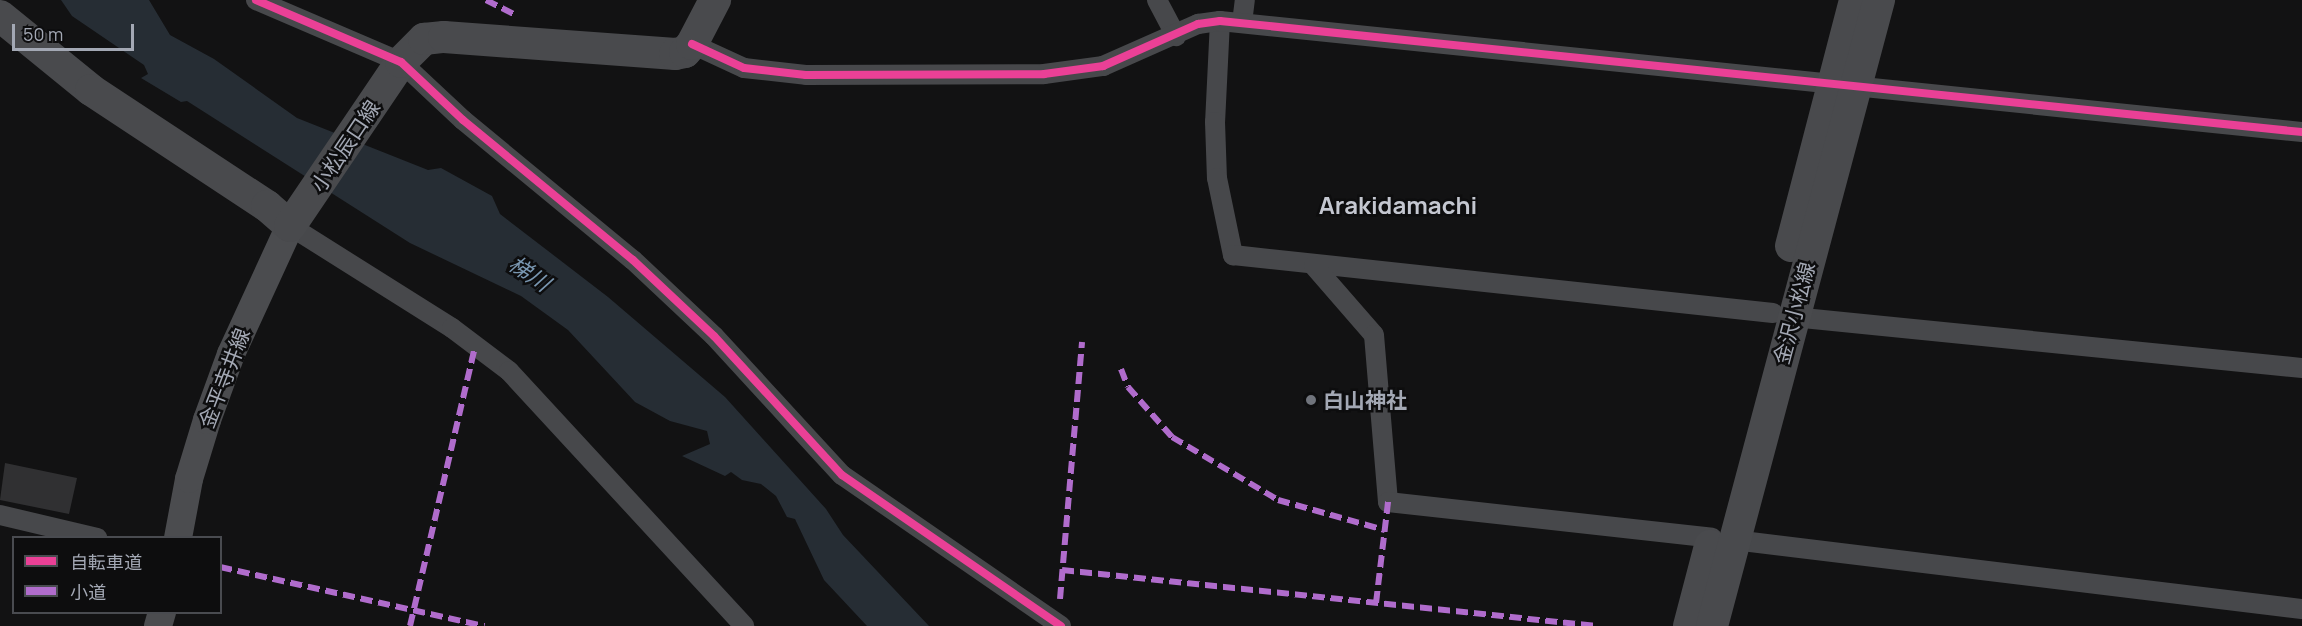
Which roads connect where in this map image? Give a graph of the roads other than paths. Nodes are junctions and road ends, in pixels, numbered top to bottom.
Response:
1 (256, 0) edge
2 (715, 0) edge
3 (1157, 0) edge
4 (1245, 0) edge
5 (1855, 0) edge
6 (1879, 0) edge
7 (0, 16) edge
8 (1220, 21) junction
9 (1242, 23) junction
10 (1176, 36) junction
11 (692, 44) junction
12 (399, 65) junction
13 (1844, 84) junction
14 (2302, 132) edge
15 (292, 223) junction
16 (1314, 266) junction
17 (1783, 315) junction
18 (2302, 368) edge
19 (0, 514) edge
20 (93, 536) edge
21 (178, 536) edge
22 (1723, 539) junction
23 (2302, 609) edge
24 (744, 626) edge
25 (1061, 626) edge
26 (1689, 626) edge
27 (1712, 626) edge

1 - 12 street
2 - 11 main road
3 - 10 street
4 - 9 street
5 - 13 main road, 金沢小松線
6 - 13 main road, 金沢小松線
7 - 15 main road
8 - 9 street
8 - 10 street
8 - 16 street
9 - 13 street
10 - 11 street
11 - 12 main road, 小松辰口線
12 - 15 main road, 小松辰口線
12 - 25 street
13 - 14 street
13 - 17 main road, 金沢小松線
15 - 21 main road, 金平寺井線
15 - 24 street
16 - 17 street
16 - 22 street
17 - 18 street
17 - 22 main road, 金沢小松線
19 - 20 street
22 - 23 street
22 - 26 main road, 金沢小松線
22 - 27 main road, 金沢小松線

